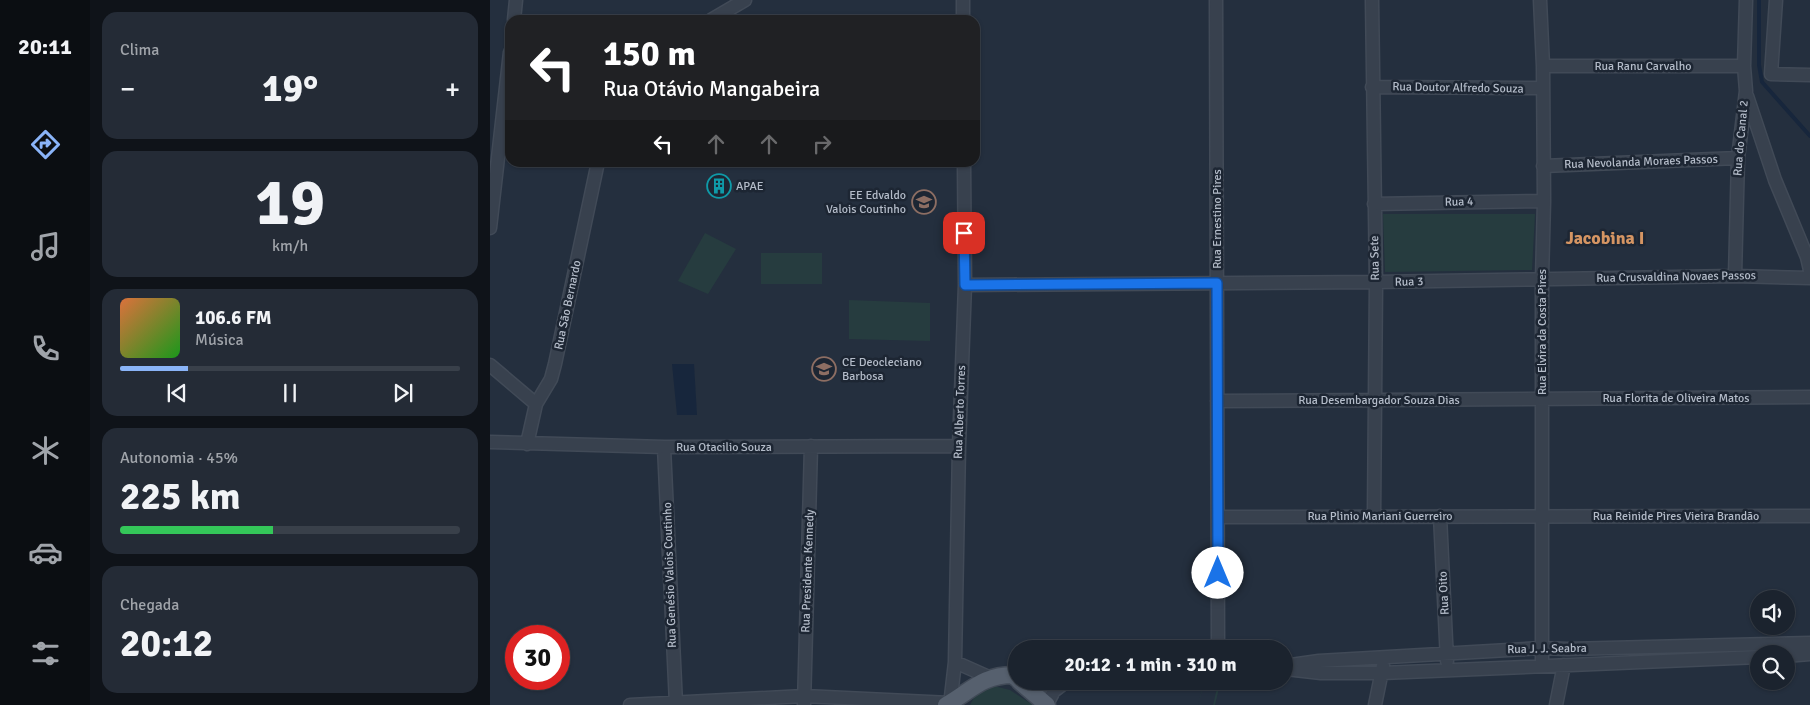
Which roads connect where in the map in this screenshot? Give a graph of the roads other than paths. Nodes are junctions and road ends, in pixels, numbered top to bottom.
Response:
1 (516, 0) edge
2 (745, 0) edge
3 (963, 0) edge
4 (1216, 0) edge
5 (1372, 0) edge
6 (1540, 0) edge
7 (1746, 0) edge
8 (1776, 0) edge
9 (514, 15) edge
10 (720, 15) edge
11 (963, 15) edge
12 (1543, 66) junction
13 (1744, 66) junction
14 (1810, 75) edge
15 (1372, 87) junction
16 (1543, 88) junction
17 (1746, 91) junction
18 (505, 96) edge
19 (1738, 158) junction
20 (1544, 166) junction
21 (597, 167) edge
22 (964, 167) edge
23 (1544, 201) junction
24 (1374, 204) junction
25 (490, 228) edge
26 (1810, 270) edge
27 (1735, 276) junction
28 (1810, 278) edge
29 (1542, 279) junction
30 (1376, 282) junction
31 (1217, 283) junction
32 (965, 285) junction
33 (490, 365) edge
34 (1810, 397) edge
35 (1541, 399) junction
36 (1376, 400) junction
37 (1218, 401) junction
38 (536, 404) junction
39 (490, 442) edge
40 (527, 444) junction
41 (811, 446) junction
42 (959, 446) junction
43 (664, 447) junction
44 (1440, 516) junction
45 (1541, 516) junction
46 (1810, 516) edge
47 (1218, 517) junction
48 (1374, 517) junction
49 (1218, 640) edge
50 (1810, 643) edge
51 (1726, 645) junction
52 (1542, 648) junction
53 (1446, 653) junction
54 (1810, 654) edge
55 (1795, 655) edge
56 (1384, 656) junction
57 (1750, 658) edge
58 (1726, 659) junction
59 (955, 662) junction
60 (1293, 665) edge
61 (1542, 665) junction
62 (1564, 665) junction
63 (1293, 669) edge
64 (1447, 671) junction
65 (1382, 673) junction
66 (991, 678) junction
67 (1008, 678) edge
68 (1030, 690) edge
69 (1055, 690) edge
70 (804, 700) edge
71 (675, 704) edge
72 (949, 704) edge
73 (630, 705) edge
74 (1047, 705) edge
75 (1375, 705) edge
76 (1556, 705) edge

1 - 9 street
2 - 10 street
3 - 11 street
4 - 31 street, Rua Ernestino Pires
5 - 15 street, Rua Sete
6 - 12 street, Rua Elvira da Costa Pires
7 - 13 street, Rua do Canal 2
8 - 14 street
12 - 13 street, Rua Ranu Carvalho
12 - 16 street, Rua Elvira da Costa Pires
13 - 17 street, Rua do Canal 2
15 - 16 street, Rua Doutor Alfredo Souza
15 - 24 street, Rua Sete
16 - 20 street, Rua Elvira da Costa Pires
17 - 19 street, Rua do Canal 2
17 - 26 street
18 - 25 street
19 - 20 street, Rua Nevolanda Moraes Passos
19 - 27 street, Rua do Canal 2
20 - 23 street, Rua Elvira da Costa Pires
21 - 38 street, Rua São Bernardo
22 - 32 street, Rua Alberto Torres
23 - 24 street, Rua 4
23 - 29 street, Rua Elvira da Costa Pires
24 - 30 street, Rua Sete
27 - 28 street, Rua Crusvaldina Novaes Passos
27 - 29 street, Rua Crusvaldina Novaes Passos
29 - 30 street, Rua 3
29 - 35 street, Rua Elvira da Costa Pires
30 - 31 street, Rua 3
30 - 36 street, Rua Sete
31 - 32 street, Rua 3
31 - 37 street, Rua Ernestino Pires
32 - 42 street, Rua Alberto Torres
33 - 38 street
34 - 35 street, Rua Florita de Oliveira Matos
35 - 36 street, Rua Desembargador Souza Dias
35 - 45 street, Rua Elvira da Costa Pires
36 - 37 street, Rua Desembargador Souza Dias
36 - 48 street, Rua Sete
37 - 47 street, Rua Ernestino Pires
38 - 40 street, Rua São Bernardo
39 - 40 street, Rua Otacilio Souza
40 - 43 street, Rua Otacilio Souza
41 - 42 street, Rua Otacilio Souza
41 - 43 street, Rua Otacilio Souza
41 - 70 street, Rua Presidente Kennedy
42 - 59 street, Rua Alberto Torres
43 - 71 street, Rua Genésio Valois Coutinho
44 - 45 street, Rua Plinio Mariani Guerreiro
44 - 48 street, Rua Plinio Mariani Guerreiro
44 - 53 street, Rua Oito
45 - 46 street, Rua Reinide Pires Vieira Brandão
45 - 52 street, Rua Elvira da Costa Pires
47 - 48 street, Rua Plinio Mariani Guerreiro
47 - 49 street, Rua Ernestino Pires
50 - 51 street, Rua J. J. Seabra
51 - 52 street, Rua J. J. Seabra
51 - 58 street
52 - 53 street, Rua J. J. Seabra
52 - 61 street, Rua Elvira da Costa Pires
53 - 56 street, Rua J. J. Seabra
53 - 64 street, Rua Oito
54 - 55 street
56 - 60 street, Rua J. J. Seabra
56 - 65 street
57 - 58 street, Rua J. J. Seabra
58 - 62 street, Rua J. J. Seabra
59 - 66 street
59 - 72 street, Rua Alberto Torres
61 - 62 street, Rua J. J. Seabra
61 - 64 street, Rua J. J. Seabra
62 - 76 street
63 - 65 street, Rua J. J. Seabra
64 - 65 street, Rua J. J. Seabra
65 - 75 street
66 - 67 main road
66 - 72 main road
68 - 74 main road
69 - 74 street
70 - 71 street
70 - 72 street
71 - 73 street

